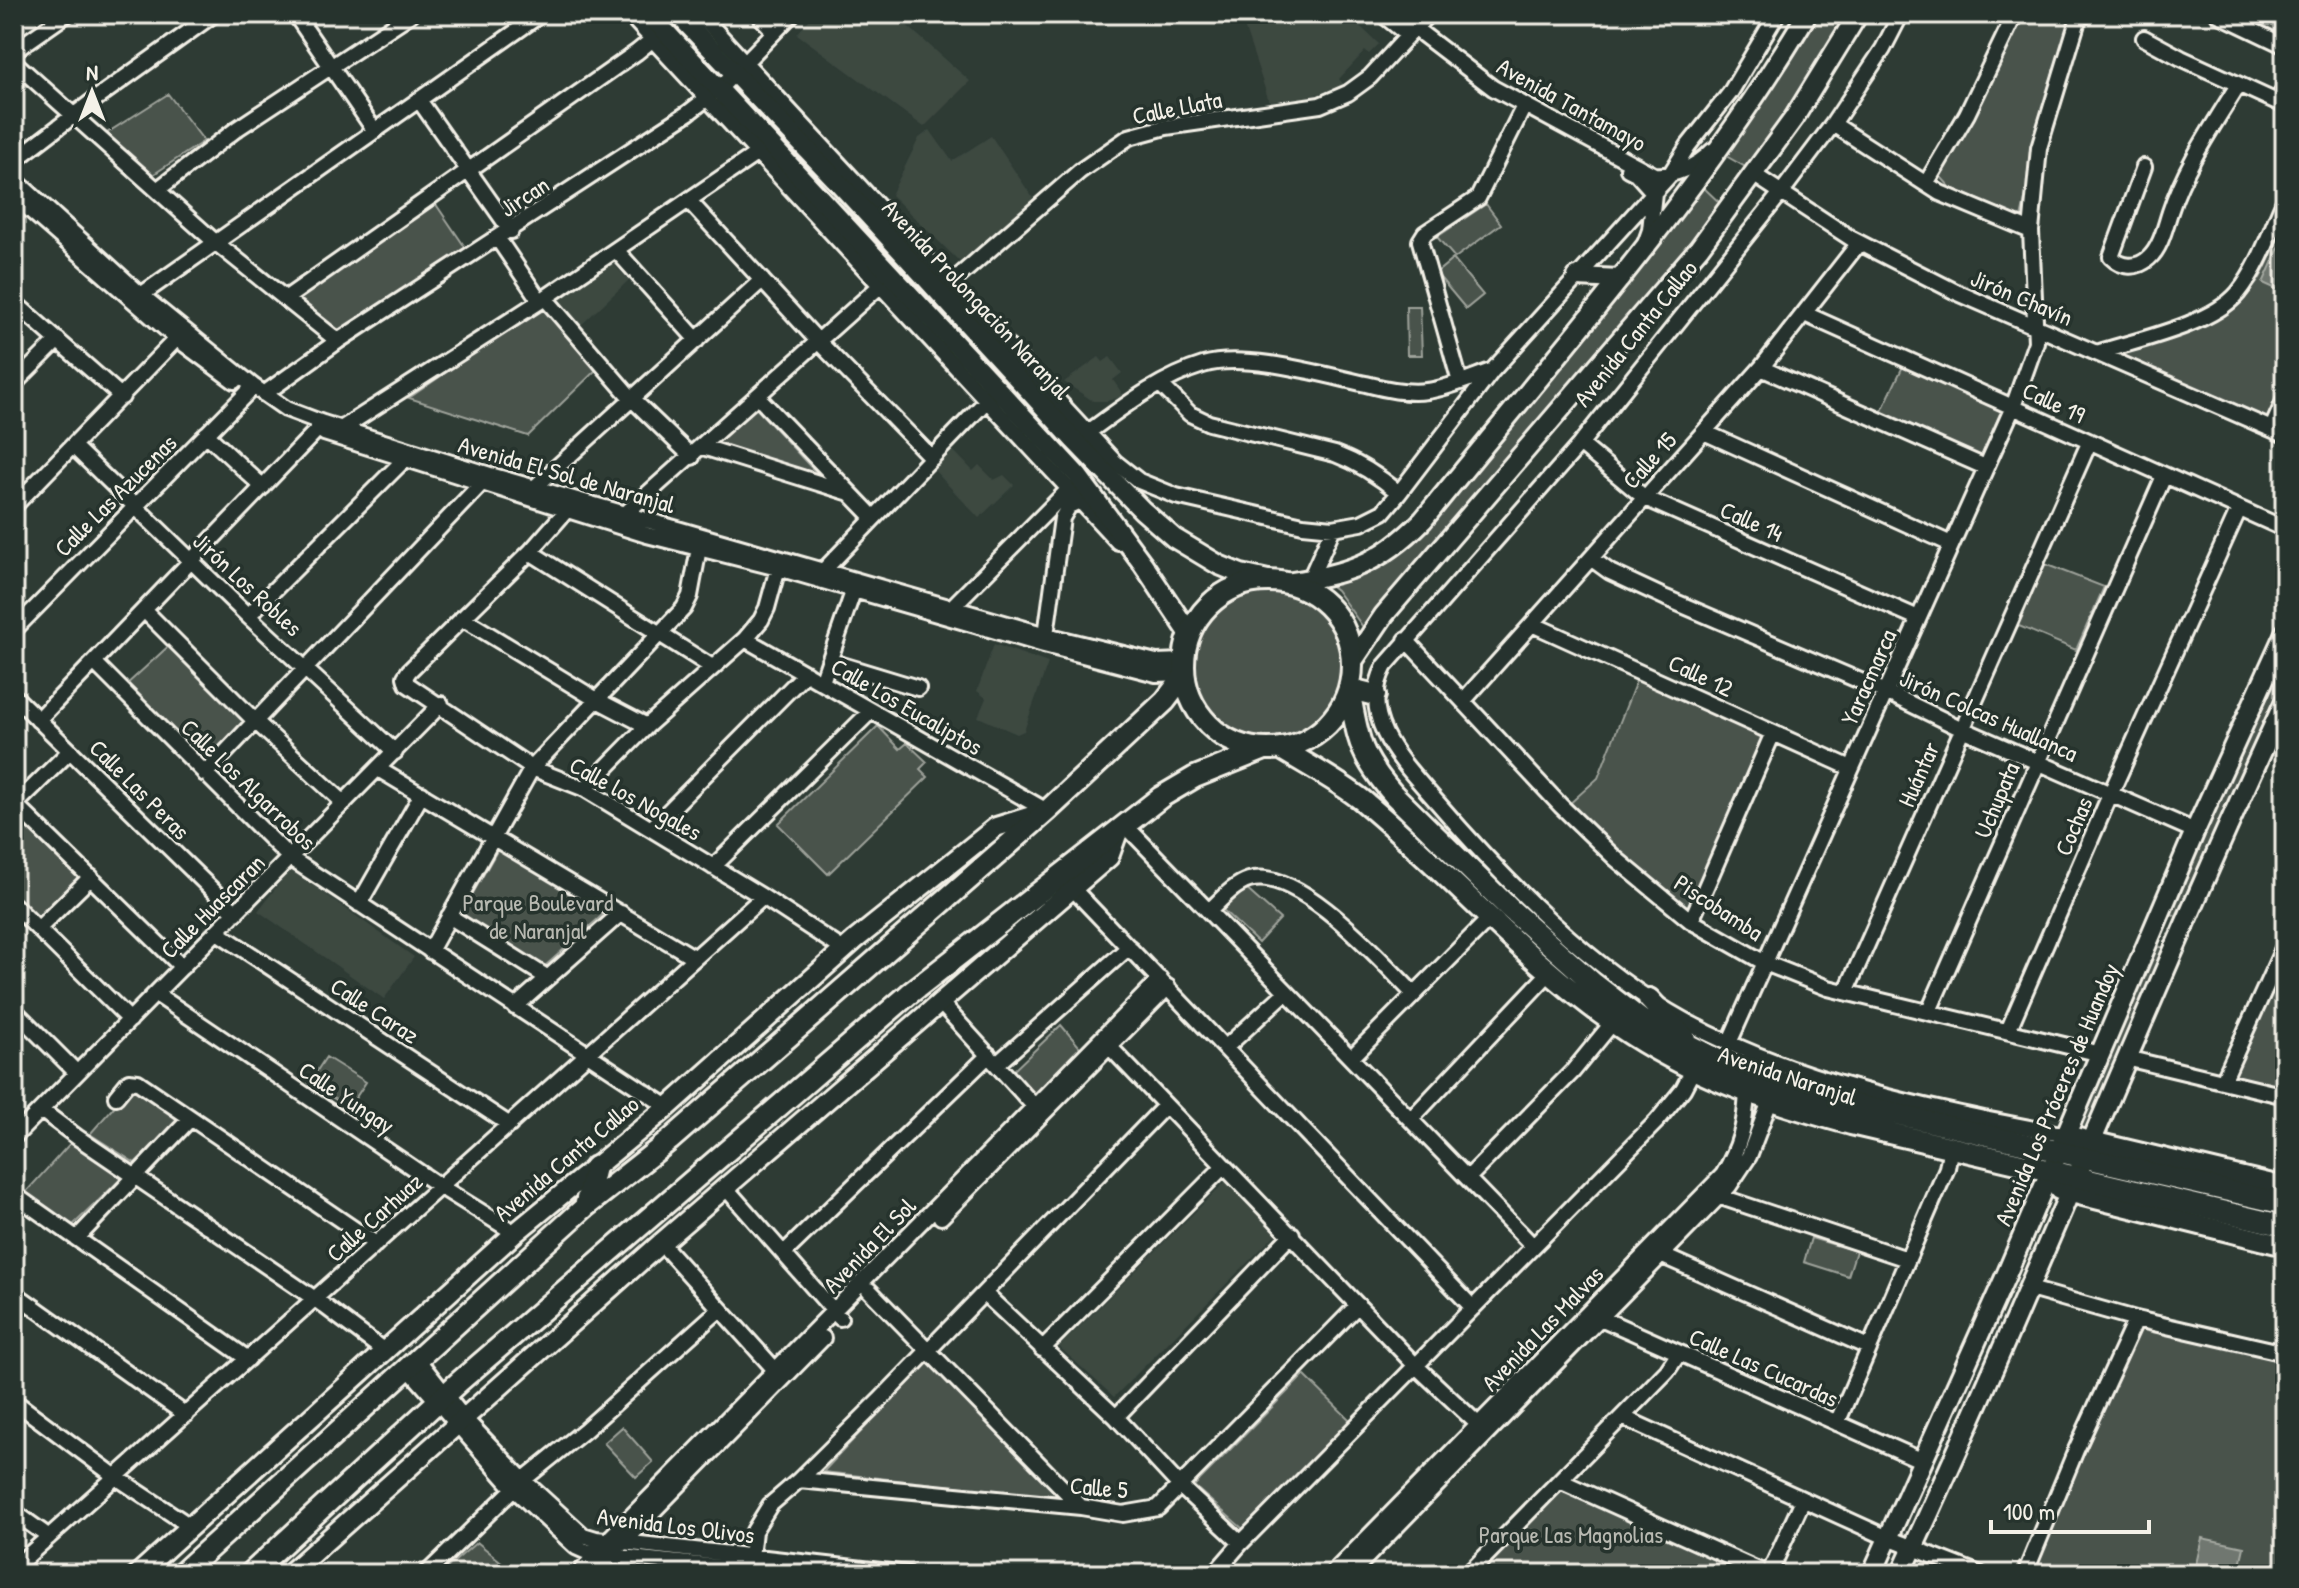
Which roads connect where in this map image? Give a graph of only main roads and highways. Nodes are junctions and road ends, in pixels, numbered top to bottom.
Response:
1 (649, 14) edge
2 (678, 14) edge
3 (1807, 14) edge
4 (1858, 14) edge
5 (838, 161) road end
6 (840, 184) junction
7 (791, 189) road end
8 (815, 194) junction
9 (1577, 277) road end
10 (1620, 279) junction
11 (1278, 582) junction
12 (1189, 633) junction
13 (2285, 633) edge
14 (1353, 661) junction
15 (1184, 670) junction
16 (1350, 692) junction
17 (1375, 695) road end
18 (2285, 701) edge
19 (1272, 748) junction
20 (1047, 811) junction
21 (1122, 826) junction
22 (2150, 934) junction
23 (2175, 945) junction
24 (1649, 999) road end
25 (1693, 1047) junction
26 (2055, 1161) junction
27 (595, 1167) junction
28 (2080, 1167) junction
29 (2285, 1187) edge
30 (2285, 1204) edge
31 (585, 1207) junction
32 (2285, 1226) edge
33 (2285, 1246) edge
34 (253, 1572) edge
35 (138, 1574) edge
36 (181, 1574) edge
37 (289, 1574) edge
38 (1872, 1574) edge
39 (1901, 1574) edge

1 - 8 main road, Avenida Prolongación Naranjal
2 - 6 main road, Avenida Prolongación Naranjal
3 - 10 main road, Avenida Canta Callao
4 - 14 main road, Avenida Canta Callao
5 - 6 main road
6 - 11 main road, Avenida Prolongación Naranjal
7 - 8 main road
8 - 12 main road, Avenida Prolongación Naranjal
9 - 10 main road
10 - 11 main road, Avenida Canta Callao
11 - 12 highway
11 - 14 highway
12 - 15 highway
13 - 22 main road, Avenida Los Próceres de Huandoy
14 - 16 highway
15 - 19 highway
15 - 20 highway, Avenida Canta Callao
16 - 17 highway
16 - 19 highway
16 - 25 highway, Avenida Naranjal
18 - 23 main road
19 - 21 highway
19 - 26 highway, Avenida Naranjal
20 - 27 main road, Avenida Canta Callao
20 - 31 highway, Avenida Canta Callao
21 - 34 highway
21 - 37 main road
22 - 23 main road
22 - 26 main road, Avenida Los Próceres de Huandoy
23 - 28 main road
24 - 25 highway
25 - 26 highway, Avenida Naranjal
26 - 28 highway, Avenida Naranjal
26 - 28 main road, Avenida Naranjal
26 - 38 main road, Avenida Los Próceres de Huandoy
27 - 31 highway
27 - 35 main road, Avenida Canta Callao
28 - 29 main road, Avenida Naranjal
28 - 30 highway, Avenida Naranjal
28 - 32 highway, Avenida Naranjal
28 - 33 main road, Avenida Naranjal
28 - 39 main road
31 - 36 highway, Avenida Canta Callao

